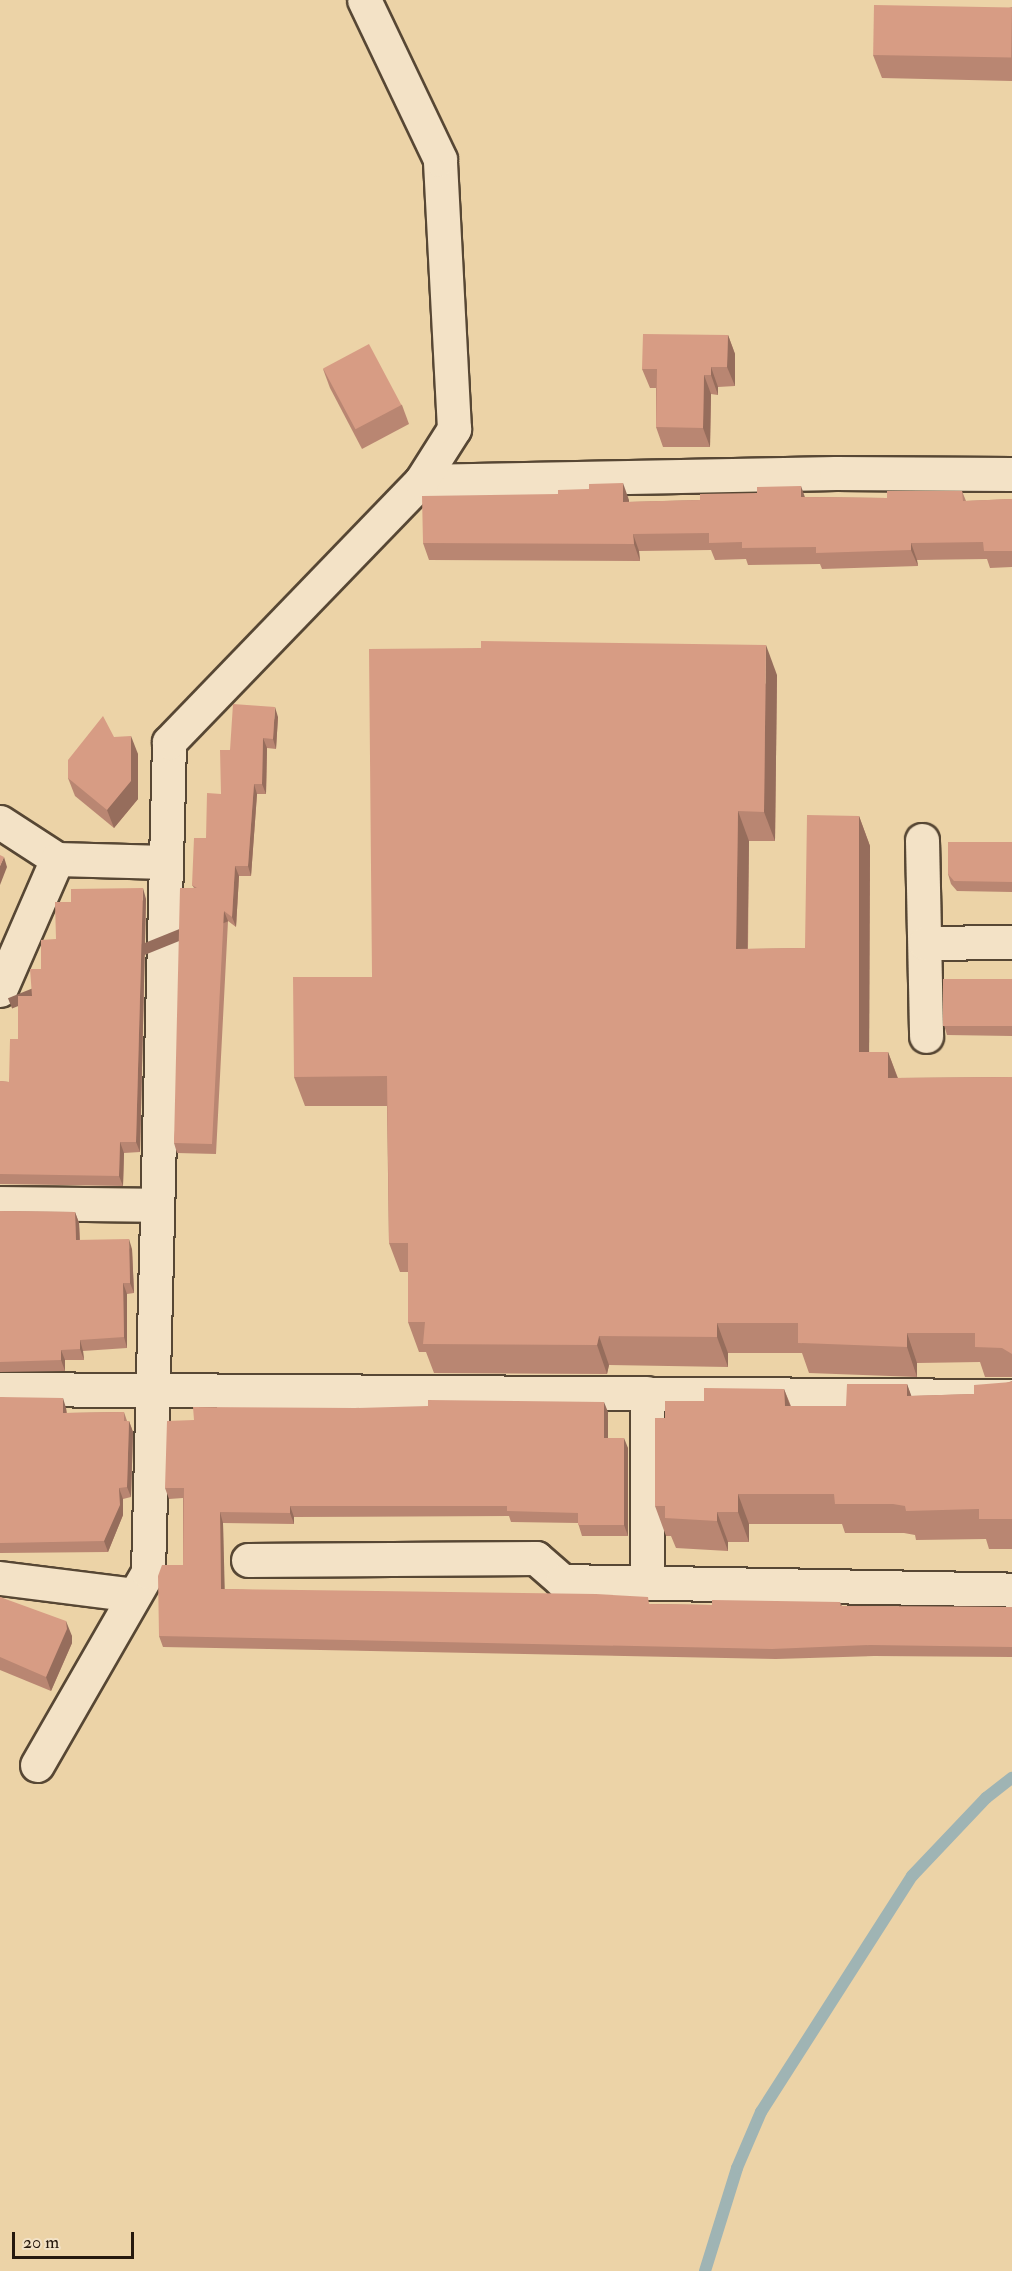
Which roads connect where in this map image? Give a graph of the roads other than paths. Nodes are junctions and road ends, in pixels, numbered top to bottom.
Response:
1 (364, 0) edge
2 (1012, 474) edge
3 (421, 481) junction
4 (0, 822) edge
5 (922, 840) dead end
6 (57, 859) junction
7 (165, 862) junction
8 (1012, 942) edge
9 (925, 944) junction
10 (0, 990) edge
11 (926, 1036) dead end
12 (0, 1203) edge
13 (157, 1205) junction
14 (0, 1389) edge
15 (153, 1390) junction
16 (647, 1393) junction
17 (1012, 1396) edge
18 (248, 1560) dead end
19 (0, 1578) edge
20 (647, 1583) junction
21 (1012, 1590) edge
22 (134, 1595) junction
23 (37, 1765) dead end

1 - 3 street
2 - 3 street
3 - 7 street
4 - 6 street
5 - 9 street
6 - 7 street
6 - 10 street
7 - 13 street
8 - 9 street
9 - 11 street
12 - 13 street
13 - 15 street
14 - 15 street
15 - 16 street
15 - 22 street
16 - 17 street
16 - 20 street
18 - 20 street
19 - 22 street
20 - 21 street
22 - 23 street

